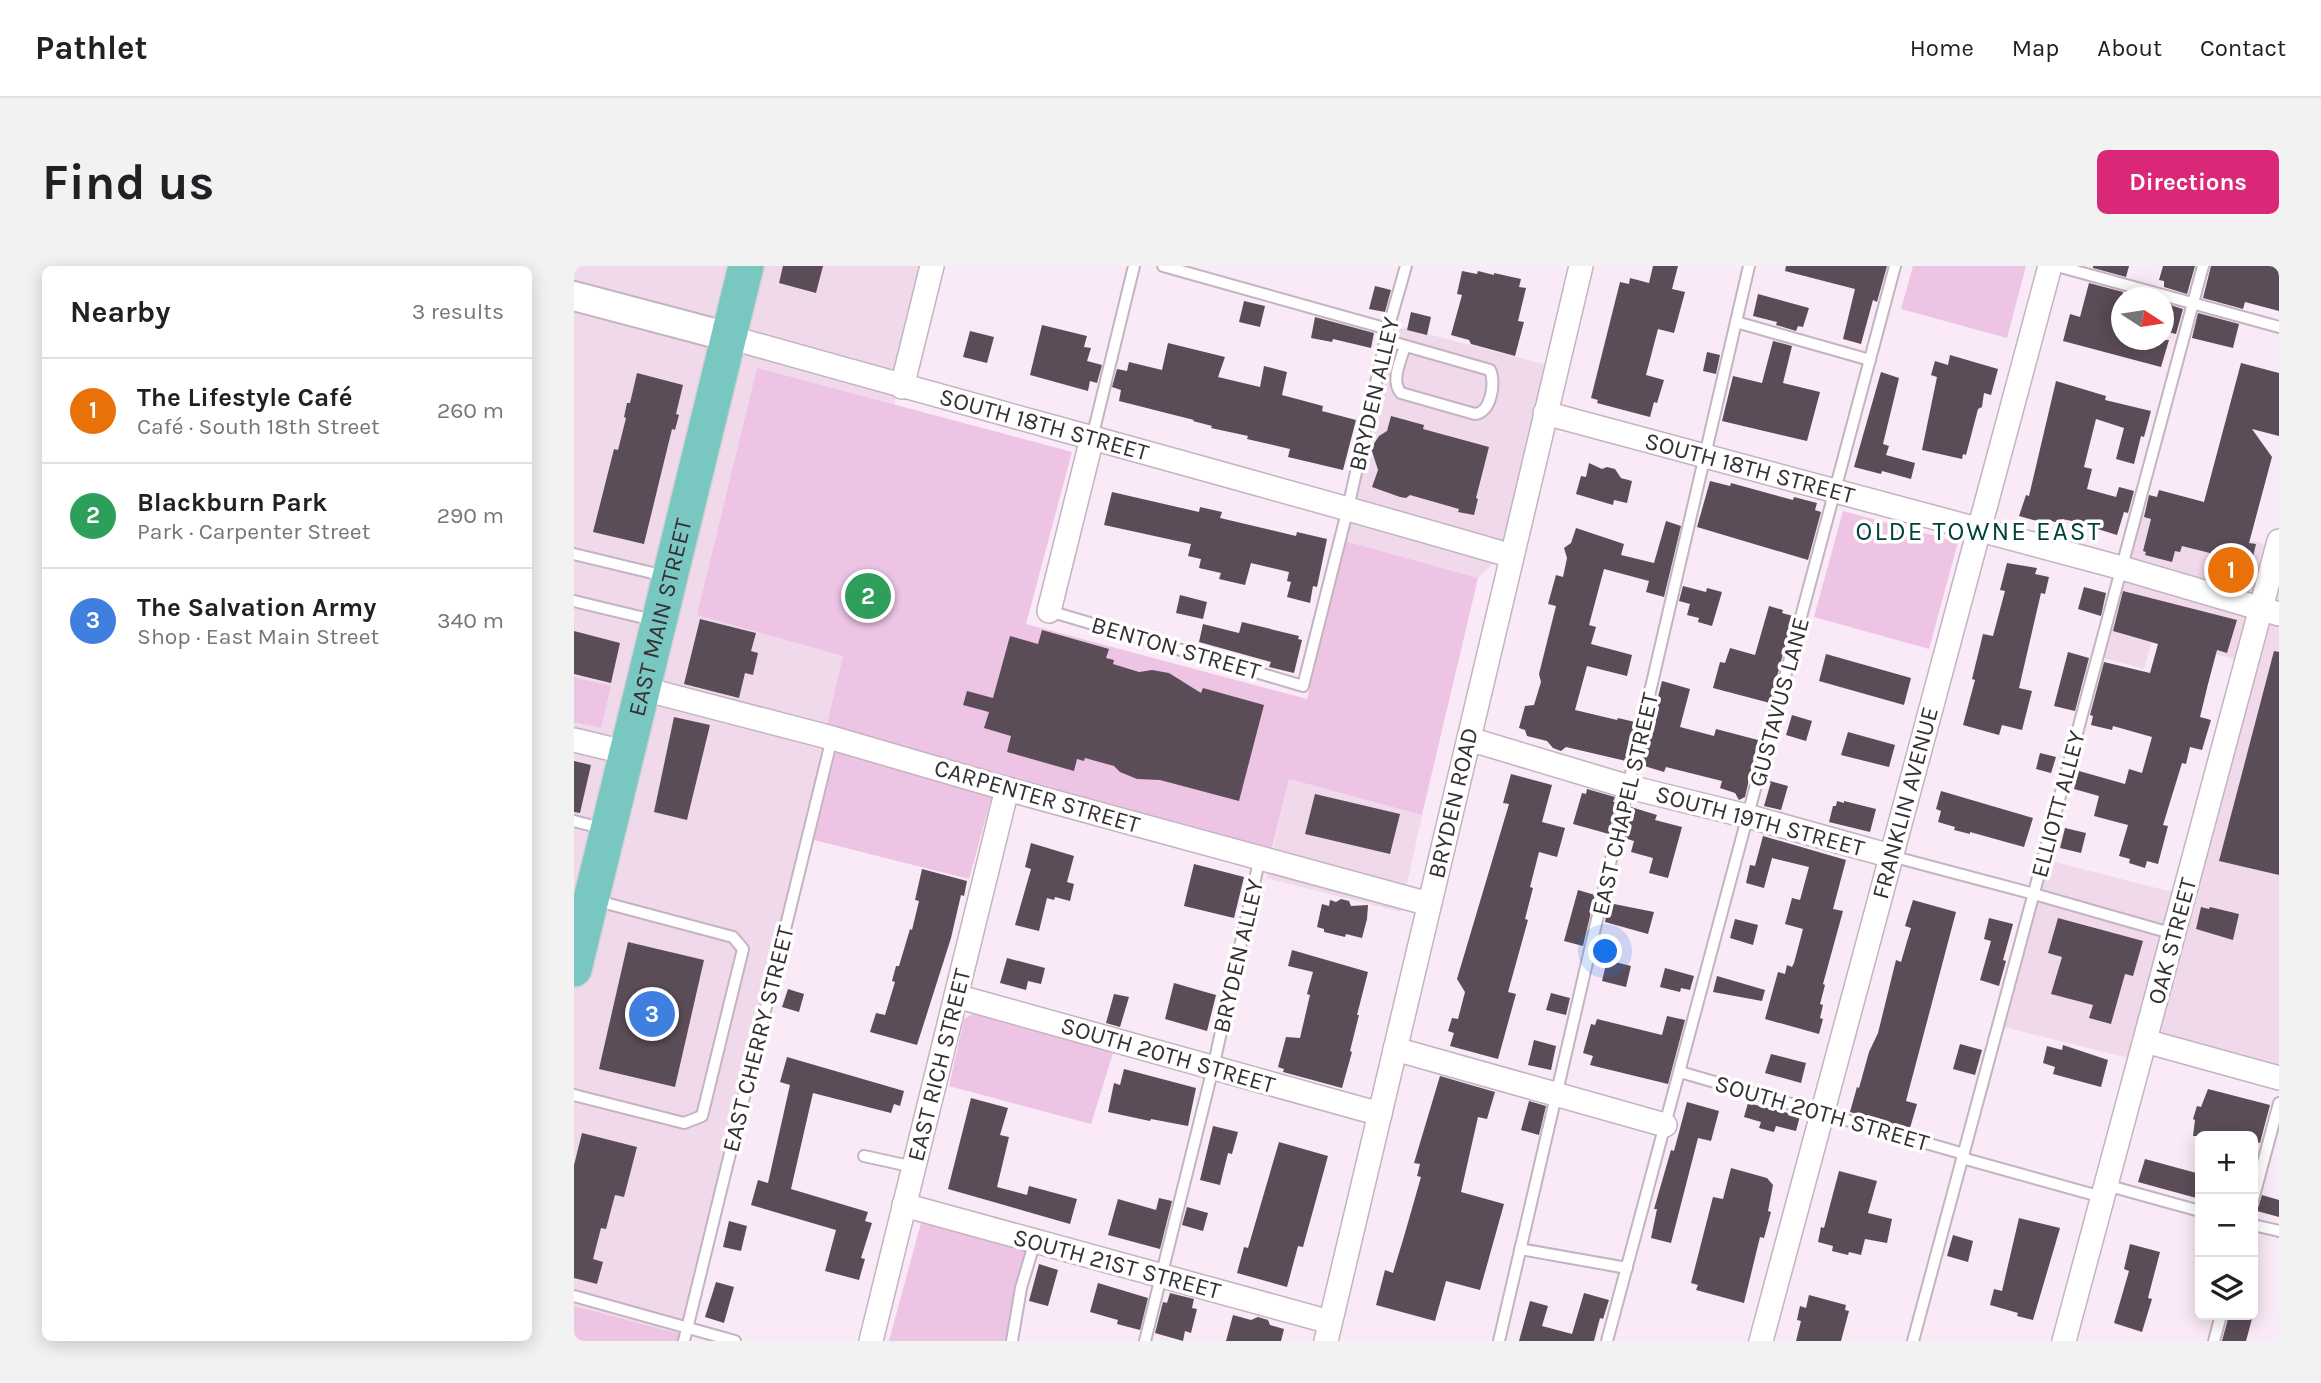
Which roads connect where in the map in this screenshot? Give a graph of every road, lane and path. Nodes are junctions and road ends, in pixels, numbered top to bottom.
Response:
1 (746, 266) edge
2 (932, 266) edge
3 (1134, 266) edge
4 (1163, 266) edge
5 (1406, 266) edge
6 (1581, 266) edge
7 (1749, 266) edge
8 (1895, 266) edge
9 (2050, 266) edge
10 (2057, 266) edge
11 (2203, 266) edge
12 (574, 296) edge
13 (2192, 304) junction
14 (1736, 322) junction
15 (2279, 327) edge
16 (1387, 334) junction
17 (729, 337) junction
18 (1405, 346) junction
19 (1870, 360) junction
20 (902, 387) junction
21 (1545, 412) junction
22 (1092, 438) junction
23 (1706, 457) junction
24 (1835, 492) junction
25 (1348, 508) junction
26 (1978, 531) junction
27 (2279, 541) edge
28 (574, 554) edge
29 (1512, 556) junction
30 (2122, 568) junction
31 (671, 577) junction
32 (574, 601) edge
33 (1049, 611) joint
34 (2270, 612) edge
35 (660, 621) junction
36 (1303, 686) joint
37 (644, 689) junction
38 (832, 738) junction
39 (1469, 739) junction
40 (574, 740) edge
41 (628, 753) junction
42 (1629, 787) junction
43 (1007, 789) junction
44 (1747, 816) junction
45 (574, 821) edge
46 (608, 830) junction
47 (1891, 856) junction
48 (1260, 857) junction
49 (2034, 894) junction
50 (591, 899) junction
51 (1429, 904) junction
52 (2174, 934) junction
53 (575, 963) edge
54 (956, 996) junction
55 (2145, 1041) junction
56 (1395, 1049) junction
57 (1213, 1068) junction
58 (1679, 1072) junction
59 (2279, 1078) edge
60 (1555, 1094) junction
61 (574, 1095) edge
62 (2279, 1103) edge
63 (1822, 1112) junction
64 (1380, 1114) junction
65 (1665, 1125) junction
66 (864, 1156) dead end
67 (1963, 1156) junction
68 (914, 1167) junction
69 (2104, 1191) junction
70 (2255, 1194) edge
71 (904, 1205) junction
72 (2195, 1210) edge
73 (2258, 1226) edge
74 (2279, 1231) edge
75 (1035, 1241) junction
76 (1520, 1250) junction
77 (1627, 1268) junction
78 (1160, 1276) junction
79 (574, 1296) edge
80 (2220, 1320) edge
81 (687, 1327) junction
82 (1328, 1331) edge
83 (684, 1341) edge
84 (735, 1341) edge
85 (871, 1341) edge
86 (1012, 1341) edge
87 (1145, 1341) edge
88 (1499, 1341) edge
89 (1607, 1341) edge
90 (1761, 1341) edge
91 (1913, 1341) edge
92 (2064, 1341) edge
93 (2214, 1341) edge

1 - 17 main road, EAST MAIN STREET
2 - 20 street
3 - 22 lane
4 - 16 lane
5 - 16 lane, BRYDEN ALLEY
6 - 21 street, BRYDEN ROAD
7 - 14 lane, EAST CHAPEL STREET
8 - 19 lane, GUSTAVUS LANE
9 - 26 street, FRANKLIN AVENUE
10 - 13 lane
11 - 13 lane, ELLIOTT ALLEY
12 - 17 street, SOUTH 18TH STREET
13 - 15 lane
13 - 30 lane, ELLIOTT ALLEY
14 - 19 lane
14 - 23 lane, EAST CHAPEL STREET
16 - 18 lane
16 - 25 lane, BRYDEN ALLEY
17 - 20 street, SOUTH 18TH STREET
17 - 31 main road, EAST MAIN STREET
18 - 18 lane
19 - 24 lane, GUSTAVUS LANE
20 - 22 street, SOUTH 18TH STREET
21 - 23 street, SOUTH 18TH STREET
21 - 29 street, BRYDEN ROAD
22 - 25 street, SOUTH 18TH STREET
22 - 33 street
23 - 24 street, SOUTH 18TH STREET
23 - 42 lane, EAST CHAPEL STREET
24 - 26 street, SOUTH 18TH STREET
24 - 44 lane, GUSTAVUS LANE
25 - 29 street, SOUTH 18TH STREET
25 - 36 lane, BRYDEN ALLEY
26 - 30 street, SOUTH 18TH STREET
26 - 47 street, FRANKLIN AVENUE
27 - 34 street, OAK STREET
28 - 31 lane
29 - 39 street, BRYDEN ROAD
30 - 34 street, SOUTH 18TH STREET
30 - 49 lane, ELLIOTT ALLEY
31 - 35 main road, EAST MAIN STREET
32 - 35 lane
33 - 36 lane, BENTON STREET
34 - 52 street, OAK STREET
35 - 37 main road, EAST MAIN STREET
37 - 38 street, CARPENTER STREET
37 - 41 main road, EAST MAIN STREET
38 - 43 street, CARPENTER STREET
38 - 81 lane, EAST CHERRY STREET
39 - 42 street, SOUTH 19TH STREET
39 - 51 street, BRYDEN ROAD
40 - 41 street
41 - 46 main road, EAST MAIN STREET
42 - 44 street, SOUTH 19TH STREET
42 - 60 lane, EAST CHAPEL STREET
43 - 48 street, CARPENTER STREET
43 - 54 street, EAST RICH STREET
44 - 47 street, SOUTH 19TH STREET
44 - 58 lane, GUSTAVUS LANE
45 - 46 lane
46 - 50 main road, EAST MAIN STREET
47 - 49 lane, SOUTH 19TH STREET
47 - 63 street, FRANKLIN AVENUE
48 - 51 street, CARPENTER STREET
48 - 57 lane, BRYDEN ALLEY
49 - 52 lane, SOUTH 19TH STREET
49 - 67 lane, ELLIOTT ALLEY
50 - 53 main road, EAST MAIN STREET
50 - 61 lane
51 - 56 street, BRYDEN ROAD
52 - 55 street, OAK STREET
54 - 57 street, SOUTH 20TH STREET
54 - 68 street, EAST RICH STREET
55 - 59 street
55 - 69 street, OAK STREET
56 - 60 street
56 - 64 street, BRYDEN ROAD
57 - 64 street, SOUTH 20TH STREET
57 - 78 lane, BRYDEN ALLEY
58 - 63 lane, SOUTH 20TH STREET
58 - 65 lane, GUSTAVUS LANE
60 - 65 street
60 - 76 lane, EAST CHAPEL STREET
62 - 70 lane
63 - 67 lane, SOUTH 20TH STREET
63 - 90 street, FRANKLIN AVENUE
64 - 82 street, BRYDEN ROAD
65 - 77 lane, GUSTAVUS LANE
66 - 68 lane
67 - 69 lane, SOUTH 20TH STREET
67 - 91 lane, ELLIOTT ALLEY
68 - 71 street, EAST RICH STREET
69 - 72 lane, SOUTH 20TH STREET
69 - 92 street, OAK STREET
71 - 75 street, SOUTH 21ST STREET
71 - 85 street, EAST RICH STREET
73 - 74 lane
75 - 78 street, SOUTH 21ST STREET
75 - 86 lane
76 - 77 lane
76 - 88 lane, EAST CHAPEL STREET
77 - 89 lane, GUSTAVUS LANE
78 - 82 street, SOUTH 21ST STREET
78 - 87 lane, BRYDEN ALLEY
79 - 81 lane
80 - 93 lane
81 - 83 lane, EAST CHERRY STREET
81 - 84 lane

